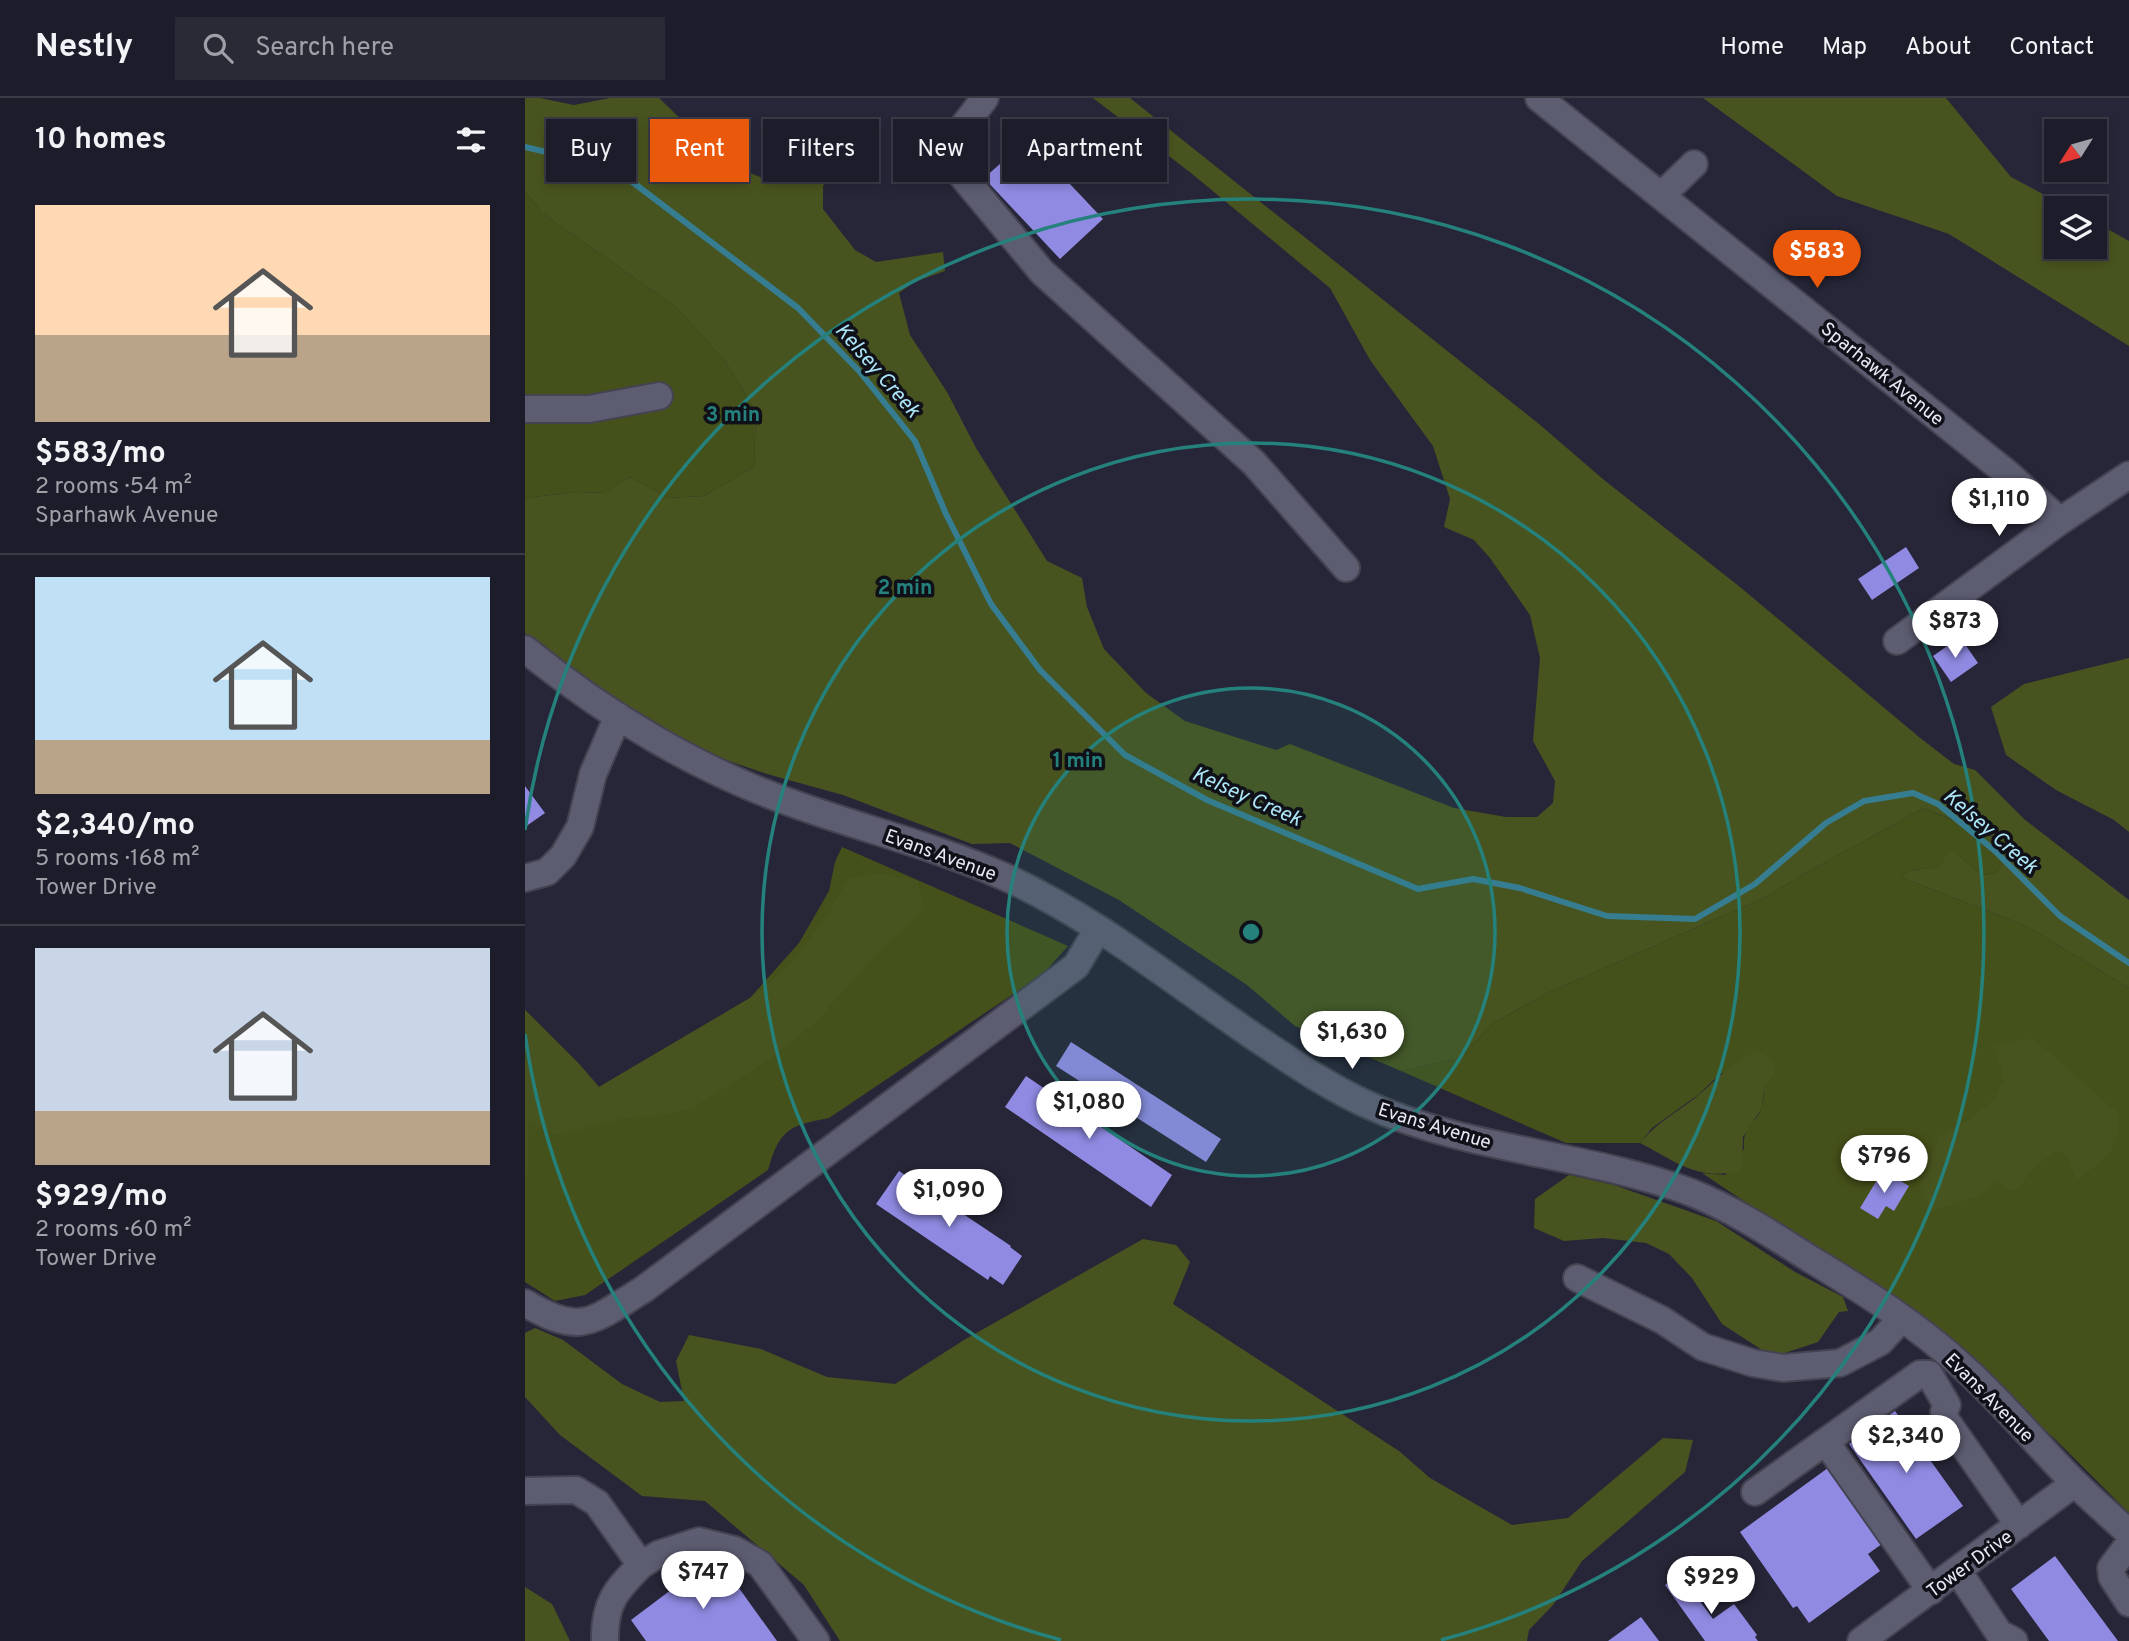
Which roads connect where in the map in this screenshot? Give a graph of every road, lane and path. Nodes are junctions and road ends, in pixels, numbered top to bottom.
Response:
1 (985, 98) edge
2 (1539, 98) edge
3 (1694, 164) dead end
4 (1662, 195) junction
5 (659, 396) dead end
6 (525, 409) edge
7 (2129, 475) edge
8 (2060, 521) junction
9 (1346, 568) dead end
10 (1897, 641) dead end
11 (525, 649) edge
12 (618, 716) junction
13 (525, 878) edge
14 (1098, 929) junction
15 (1577, 1278) dead end
16 (525, 1303) edge
17 (1902, 1318) junction
18 (1826, 1442) junction
19 (2075, 1483) junction
20 (525, 1491) edge
21 (1755, 1492) dead end
22 (2019, 1525) junction
23 (2129, 1533) edge
24 (2129, 1544) edge
25 (641, 1564) junction
26 (1958, 1571) junction
27 (1931, 1591) junction
28 (2129, 1603) edge
29 (605, 1641) edge
30 (816, 1641) edge
31 (1861, 1641) edge
32 (2014, 1641) edge

1 - 9 street
2 - 4 street, Sparhawk Avenue
3 - 4 street
4 - 8 street, Sparhawk Avenue
5 - 6 street
7 - 8 street
8 - 10 street
11 - 12 street, Evans Avenue
12 - 13 street
12 - 14 street, Evans Avenue
14 - 16 street
14 - 17 street, Evans Avenue
15 - 17 street
17 - 19 street, Evans Avenue
18 - 21 street
18 - 22 street
18 - 27 street
19 - 22 street, Tower Drive
19 - 23 street, Evans Avenue
20 - 25 street
22 - 26 street, Tower Drive
24 - 28 street
25 - 29 street
25 - 30 street
26 - 27 street, Tower Drive
26 - 32 street
27 - 31 street, Tower Drive

